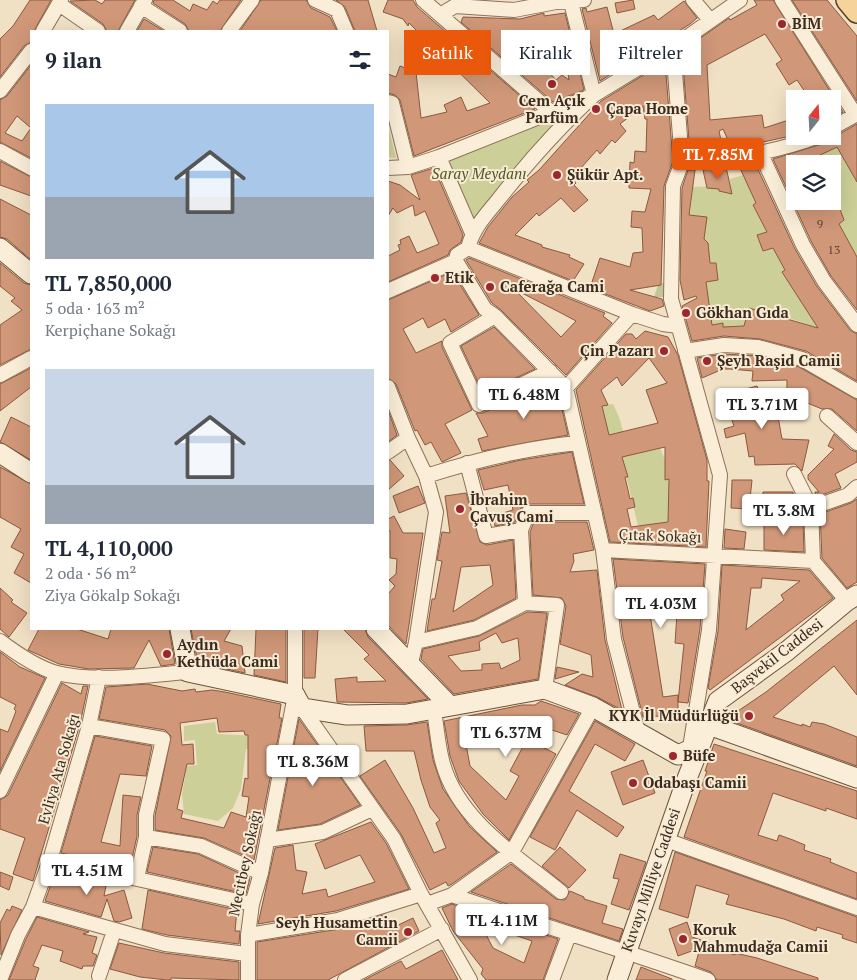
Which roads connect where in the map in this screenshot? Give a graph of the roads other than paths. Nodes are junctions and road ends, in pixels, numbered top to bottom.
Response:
1 (252, 0) edge
2 (315, 0) edge
3 (423, 0) edge
4 (693, 0) edge
5 (740, 0) edge
6 (782, 0) edge
7 (847, 0) edge
8 (555, 1) edge
9 (578, 1) edge
10 (60, 2) edge
11 (143, 3) edge
12 (857, 12) edge
13 (440, 15) junction
14 (710, 20) junction
15 (44, 30) edge
16 (97, 30) edge
17 (127, 30) edge
18 (179, 30) edge
19 (230, 30) edge
20 (346, 30) edge
21 (696, 30) edge
22 (30, 52) edge
23 (627, 75) edge
24 (675, 75) edge
25 (0, 91) edge
26 (594, 95) junction
27 (389, 102) edge
28 (550, 111) junction
29 (856, 114) edge
30 (841, 123) edge
31 (795, 145) edge
32 (0, 151) edge
33 (761, 154) junction
34 (439, 157) junction
35 (682, 162) junction
36 (30, 167) edge
37 (408, 167) junction
38 (389, 168) edge
39 (472, 233) junction
40 (0, 248) edge
41 (468, 248) junction
42 (456, 261) junction
43 (30, 273) edge
44 (389, 291) edge
45 (632, 314) junction
46 (495, 316) junction
47 (857, 325) edge
48 (678, 326) junction
49 (685, 351) junction
50 (30, 359) edge
51 (550, 371) junction
52 (0, 375) edge
53 (566, 388) junction
54 (389, 390) edge
55 (857, 391) edge
56 (827, 416) dead end
57 (408, 438) junction
58 (578, 443) junction
59 (857, 443) edge
60 (389, 451) edge
61 (0, 453) edge
62 (467, 463) junction
63 (30, 472) edge
64 (794, 474) dead end
65 (426, 476) junction
66 (857, 487) edge
67 (812, 508) junction
68 (595, 513) junction
69 (521, 530) junction
70 (603, 550) junction
71 (715, 554) junction
72 (813, 561) junction
73 (852, 598) edge
74 (525, 603) junction
75 (180, 630) edge
76 (295, 630) edge
77 (377, 630) edge
78 (0, 641) edge
79 (416, 642) junction
80 (411, 663) junction
81 (188, 672) junction
82 (57, 673) junction
83 (99, 677) junction
84 (545, 689) junction
85 (299, 701) junction
86 (593, 707) junction
87 (442, 708) junction
88 (702, 722) junction
89 (90, 726) junction
90 (638, 732) junction
91 (689, 750) junction
92 (857, 778) edge
93 (686, 781) junction
94 (0, 791) edge
95 (372, 809) junction
96 (146, 837) junction
97 (267, 840) junction
98 (666, 840) junction
99 (512, 852) junction
100 (50, 860) junction
101 (261, 874) junction
102 (137, 878) junction
103 (561, 892) dead end
104 (452, 894) junction
105 (424, 899) junction
106 (252, 904) junction
107 (33, 907) junction
108 (857, 908) edge
109 (442, 929) junction
110 (114, 931) junction
111 (248, 935) junction
112 (569, 935) junction
113 (626, 951) junction
114 (248, 954) junction
115 (99, 976) dead end
116 (0, 980) edge
117 (248, 980) edge
118 (345, 980) edge
119 (470, 980) edge
120 (552, 980) edge
121 (617, 980) edge
122 (708, 980) edge

1 - 19 street
2 - 20 street
3 - 13 street
4 - 14 street
5 - 14 street
6 - 29 street
7 - 12 main road
8 - 9 street
8 - 13 street
9 - 26 street
10 - 15 street
10 - 16 street
11 - 17 street
11 - 18 street
13 - 28 street
14 - 21 street
22 - 25 street
23 - 26 street
24 - 35 street
26 - 28 street
26 - 39 street
27 - 37 street
28 - 34 street
29 - 30 street
31 - 33 street
32 - 36 street
33 - 35 street
33 - 47 street
34 - 37 street
34 - 39 street
35 - 48 street
37 - 38 street
39 - 41 street
40 - 43 street
41 - 42 street
41 - 45 street
42 - 44 street
42 - 46 street
45 - 48 street
45 - 53 street
46 - 51 street
46 - 51 street
48 - 49 street
49 - 55 street
49 - 71 street
50 - 52 street
51 - 53 street
53 - 58 street
54 - 57 street
56 - 59 street
57 - 60 street
57 - 65 street
58 - 62 street
58 - 68 street
61 - 63 street
62 - 65 street
62 - 69 street
64 - 67 street
65 - 79 street
66 - 67 street
67 - 72 street
68 - 69 street
68 - 70 street
69 - 74 street
70 - 71 street, Çıtak Sokağı
70 - 90 street
71 - 72 street, Çıtak Sokağı
71 - 88 street
72 - 73 street
73 - 88 street, Başvekil Caddesi
74 - 79 street
74 - 84 street
75 - 81 street
76 - 85 street, Meсitbey Sokağı
77 - 80 street
78 - 82 street
79 - 80 street
80 - 87 street
81 - 83 street
81 - 85 street
82 - 83 street
82 - 94 street
83 - 89 street, Evliya Ata Sokağı
84 - 86 street
84 - 87 street
85 - 87 street
85 - 95 street
85 - 97 street, Meсitbey Sokağı
86 - 90 street
86 - 99 street
87 - 99 street
88 - 91 street
88 - 92 street
88 - 93 street, Başvekil Caddesi
89 - 96 street
89 - 100 street, Evliya Ata Sokağı
90 - 91 street
91 - 93 street
93 - 98 street, Kuvayı Milliye Caddesi
95 - 97 street
95 - 105 street
96 - 101 street
96 - 102 street
97 - 101 street, Meсitbey Sokağı
98 - 108 street
98 - 113 street, Kuvayı Milliye Caddesi
99 - 103 street
99 - 104 street
100 - 102 street
100 - 107 street, Evliya Ata Sokağı
101 - 106 street, Meсitbey Sokağı
102 - 106 street
104 - 105 street
104 - 112 street
105 - 109 street
105 - 111 street
106 - 111 street, Meсitbey Sokağı
107 - 110 street
107 - 116 street, Evliya Ata Sokağı
109 - 118 street
109 - 119 street
110 - 114 street
110 - 115 street
111 - 114 street, Meсitbey Sokağı
112 - 113 street
112 - 120 street
113 - 121 street, Kuvayı Milliye Caddesi
113 - 122 street
114 - 117 street, Meсitbey Sokağı

